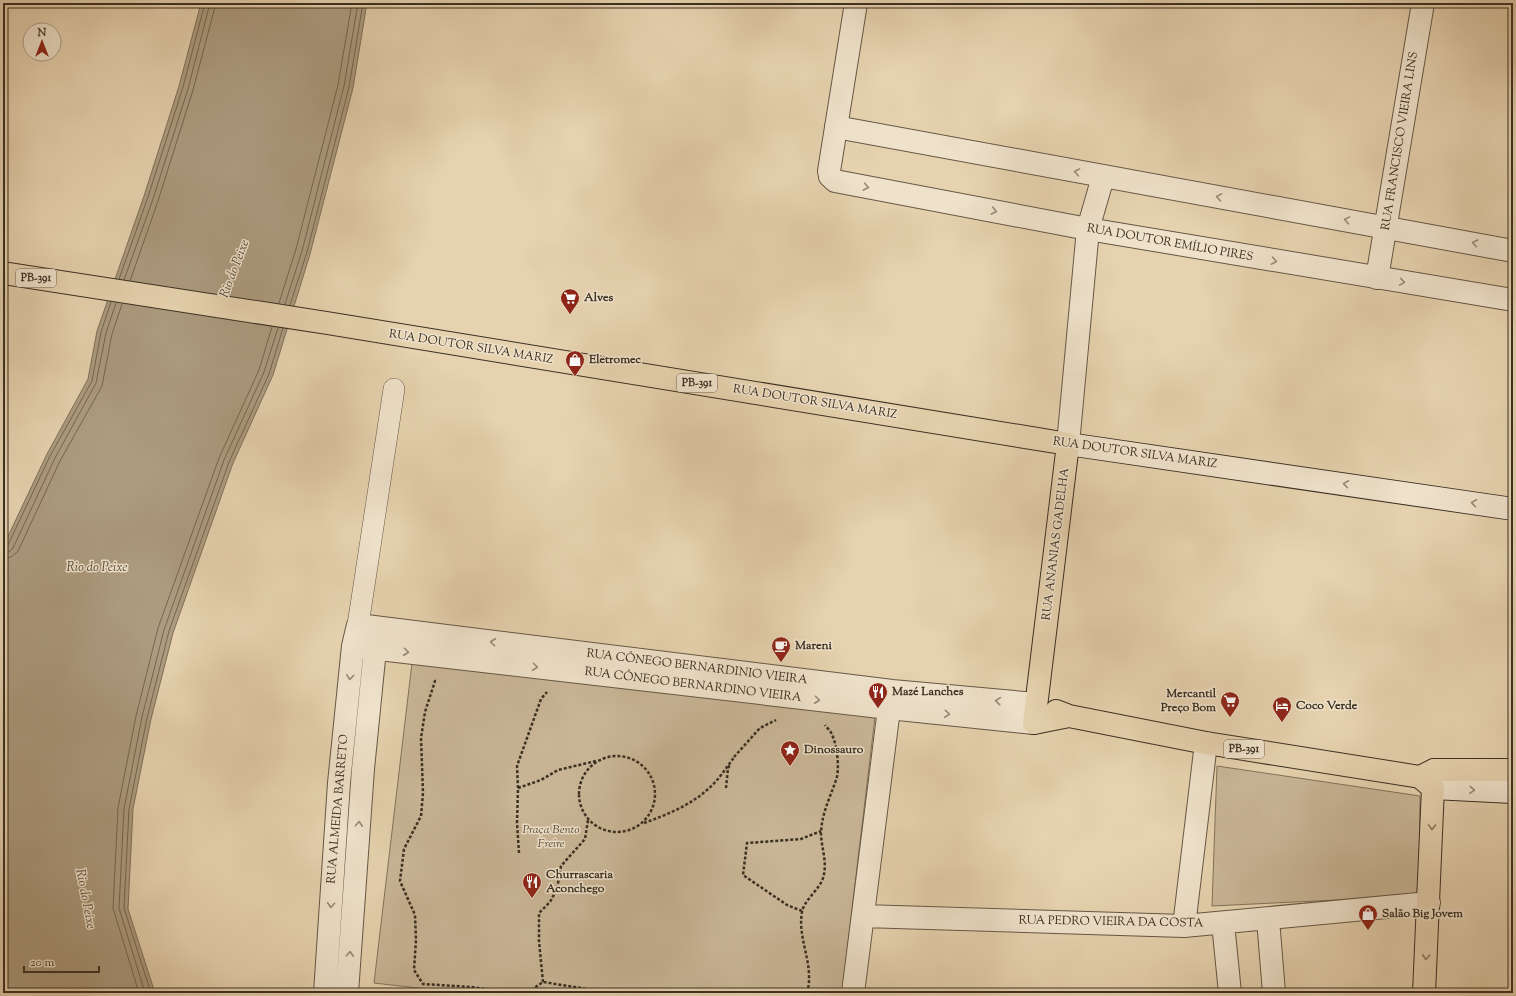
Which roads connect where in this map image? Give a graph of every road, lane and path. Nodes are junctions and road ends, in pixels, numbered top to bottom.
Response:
1 (856, 3) edge
2 (1423, 3) edge
3 (836, 127) junction
4 (1103, 176) junction
5 (1386, 227) junction
6 (1088, 229) junction
7 (1513, 251) edge
8 (3, 272) edge
9 (1377, 278) junction
10 (1513, 300) edge
11 (394, 389) dead end
12 (1068, 444) junction
13 (1513, 509) edge
14 (368, 626) junction
15 (353, 646) junction
16 (375, 649) junction
17 (441, 678) dead end
18 (551, 687) dead end
19 (890, 700) junction
20 (1035, 714) junction
21 (778, 719) dead end
22 (821, 721) dead end
23 (1206, 743) junction
24 (735, 756) junction
25 (599, 760) junction
26 (1513, 770) edge
27 (1429, 778) junction
28 (518, 788) junction
29 (726, 788) dead end
30 (1513, 792) edge
31 (588, 820) junction
32 (642, 823) junction
33 (821, 831) junction
34 (519, 853) dead end
35 (1429, 903) junction
36 (802, 911) junction
37 (863, 916) junction
38 (1268, 919) junction
39 (1223, 923) junction
40 (1184, 926) junction
41 (543, 982) junction
42 (325, 993) edge
43 (347, 993) edge
44 (515, 993) edge
45 (527, 993) edge
46 (612, 993) edge
47 (807, 993) edge
48 (853, 993) edge
49 (1230, 993) edge
50 (1274, 993) edge
51 (1424, 993) edge

1 - 3 street
2 - 5 street, RUA FRANCISCO VIEIRA LINS
4 -> 3 street
3 -> 6 street, RUA DOUTOR EMÍLIO PIRES
5 -> 4 street
4 - 6 street, RUA ANANIAS GADELHA
7 -> 5 street
5 - 9 street, RUA FRANCISCO VIEIRA LINS
6 -> 9 street, RUA DOUTOR EMÍLIO PIRES
6 - 12 street, RUA ANANIAS GADELHA
8 - 12 main road, RUA DOUTOR SILVA MARIZ / PB-391
9 -> 10 street, RUA DOUTOR EMÍLIO PIRES
11 - 14 street
13 -> 12 street, RUA DOUTOR SILVA MARIZ / PB-391
12 - 20 main road, RUA ANANIAS GADELHA
14 - 15 street, RUA ALMEIDA BARRETO
14 - 16 street, RUA ALMEIDA BARRETO
19 -> 14 street, RUA CÔNEGO BERNARDINIO VIEIRA
15 - 16 street, RUA CÔNEGO BERNARDINO VIEIRA
15 -> 42 street, RUA ALMEIDA BARRETO
16 -> 19 street, RUA CÔNEGO BERNARDINO VIEIRA
43 -> 16 street, RUA ALMEIDA BARRETO
17 - 44 path
18 - 28 path
19 - 20 street, RUA CÔNEGO BERNARDINO VIEIRA
19 - 37 street
20 - 23 main road, PB-391
21 - 24 path
22 - 33 path
23 - 27 main road, PB-391
23 - 40 street
24 - 29 path
24 - 32 path
25 - 28 path
25 - 31 path
25 - 32 path
26 - 27 main road
27 -> 30 street
27 -> 35 main road
28 - 34 path
31 - 32 path
31 - 41 path
33 - 36 path
33 - 36 path
35 - 38 street, RUA PEDRO VIEIRA DA COSTA
35 -> 51 main road
36 - 47 path
37 - 40 street, RUA PEDRO VIEIRA DA COSTA
37 - 48 street
38 - 39 street, RUA PEDRO VIEIRA DA COSTA
38 - 50 street
39 - 40 street, RUA PEDRO VIEIRA DA COSTA
39 - 49 street
41 - 45 path
41 - 46 path

